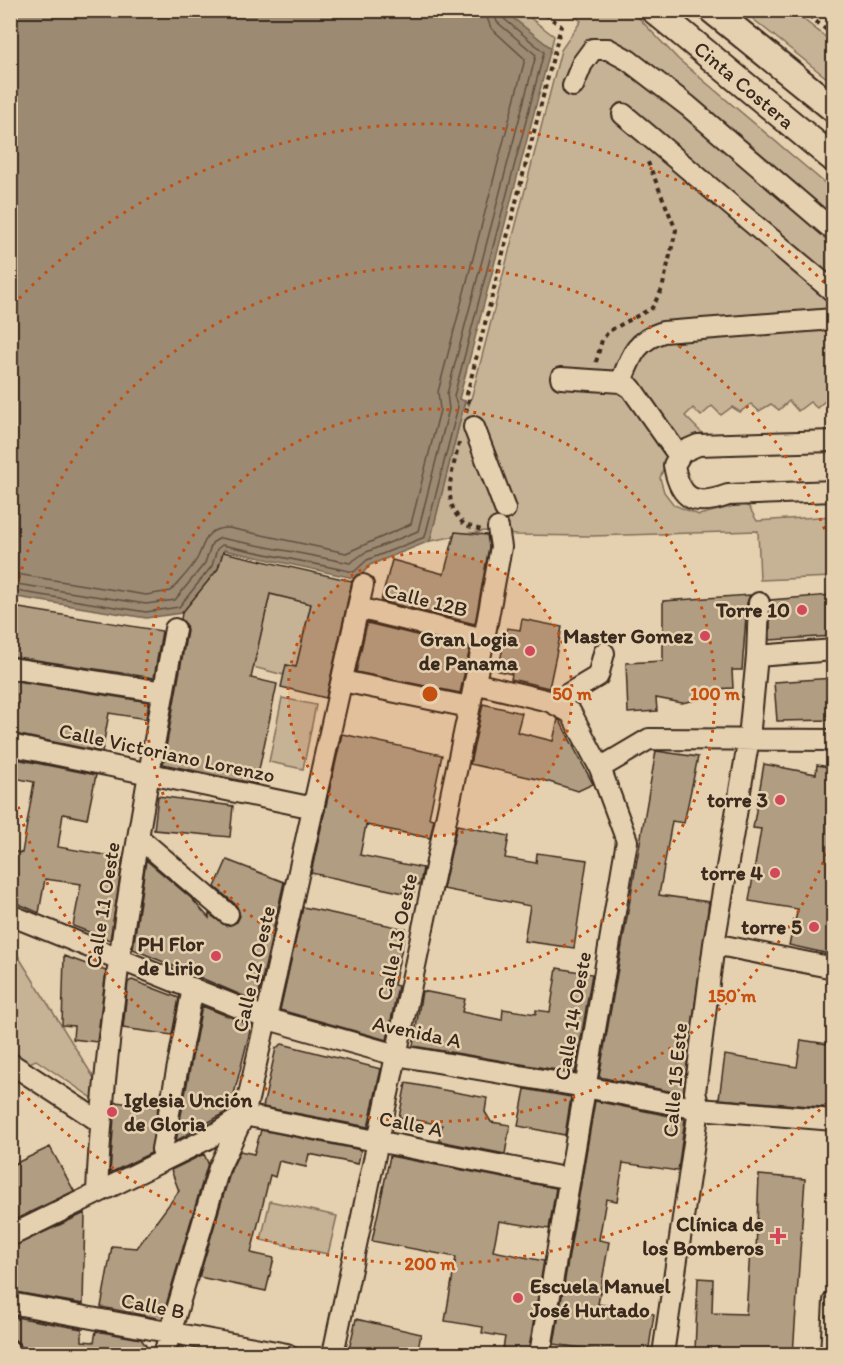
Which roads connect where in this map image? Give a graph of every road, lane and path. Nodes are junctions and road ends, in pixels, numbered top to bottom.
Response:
1 (540, 10) edge
2 (654, 10) edge
3 (712, 10) edge
4 (801, 10) edge
5 (834, 36) edge
6 (573, 86) dead end
7 (834, 109) edge
8 (623, 114) dead end
9 (646, 157) dead end
10 (834, 159) edge
11 (834, 231) edge
12 (834, 292) edge
13 (834, 319) edge
14 (561, 378) dead end
15 (591, 380) junction
16 (621, 382) junction
17 (466, 428) junction
18 (834, 441) edge
19 (679, 456) junction
20 (834, 491) edge
21 (505, 509) dead end
22 (499, 531) joint
23 (363, 585) dead end
24 (759, 603) dead end
25 (358, 608) junction
26 (175, 629) dead end
27 (484, 639) junction
28 (834, 650) edge
29 (604, 653) dead end
30 (757, 656) junction
31 (10, 668) edge
32 (342, 681) junction
33 (474, 683) junction
34 (163, 692) junction
35 (553, 703) junction
36 (469, 707) junction
37 (749, 738) junction
38 (834, 740) edge
39 (10, 745) edge
40 (600, 768) junction
41 (148, 774) junction
42 (314, 808) junction
43 (138, 837) junction
44 (228, 914) dead end
45 (10, 915) edge
46 (714, 944) junction
47 (118, 957) junction
48 (834, 968) edge
49 (193, 988) junction
50 (268, 1019) junction
51 (396, 1055) junction
52 (10, 1063) edge
53 (585, 1087) junction
54 (699, 1109) junction
55 (244, 1115) junction
56 (834, 1120) edge
57 (100, 1122) junction
58 (378, 1142) junction
59 (165, 1159) junction
60 (570, 1179) junction
61 (97, 1191) junction
62 (10, 1236) edge
63 (834, 1301) edge
64 (10, 1303) edge
65 (170, 1334) junction
66 (164, 1354) edge
67 (287, 1354) edge
68 (333, 1354) edge
69 (540, 1354) edge
70 (663, 1354) edge
71 (831, 1354) edge

1 - 17 path
2 - 10 main road, Cinta Costera
3 - 7 main road, Cinta Costera
4 - 5 path
6 - 11 street
8 - 12 street
9 - 15 path
13 - 16 street
14 - 15 street
15 - 16 street
16 - 19 street
17 - 21 street
17 - 22 path
18 - 19 street
19 - 20 street
22 - 27 street, Calle 13 Oeste
23 - 25 street, Calle 12 Oeste
24 - 30 street, Calle 15 Este
25 - 27 street, Calle 12B
25 - 32 street, Calle 12 Oeste
26 - 34 street, Calle 11 Oeste
27 - 33 street, Calle 13 Oeste
28 - 30 street
29 - 35 street
30 - 37 street, Calle 15 Este
31 - 34 street
32 - 36 street
32 - 42 street, Calle 12 Oeste
33 - 35 street
33 - 36 street, Calle 13 Oeste
34 - 41 street, Calle 11 Oeste
35 - 40 street, Calle 14 Oeste
36 - 51 street, Calle 13 Oeste
37 - 38 street
37 - 40 street
37 - 46 street, Calle 15 Este
39 - 41 street, Calle Victoriano Lorenzo
40 - 53 street, Calle 14 Oeste
41 - 42 street, Calle Victoriano Lorenzo
41 - 43 street, Calle 11 Oeste
42 - 50 street, Calle 12 Oeste
43 - 44 street
43 - 47 street, Calle 11 Oeste
45 - 47 street, Avenida A
46 - 48 street
46 - 54 street, Calle 15 Este
47 - 49 street, Avenida A
47 - 57 street, Calle 11 Oeste
49 - 50 street, Avenida A
49 - 59 street
50 - 51 street, Avenida A
50 - 55 street, Calle 12 Oeste
51 - 53 street, Avenida A
51 - 58 street, Calle 13 Oeste
52 - 57 street
53 - 54 street, Avenida A
53 - 60 street, Calle 14 Oeste
54 - 56 street, Avenida A
54 - 70 street, Calle 15 Este
55 - 58 street, Calle A
55 - 59 street
55 - 65 street, Calle 12 Oeste
57 - 61 street, Calle 11 Oeste
58 - 60 street, Calle A
58 - 68 street, Calle 13 Oeste
59 - 61 street
60 - 69 street, Calle 14 Oeste
61 - 62 street
63 - 71 street
64 - 65 street, Calle B
65 - 66 street, Calle 12 Oeste
65 - 67 street, Calle B

